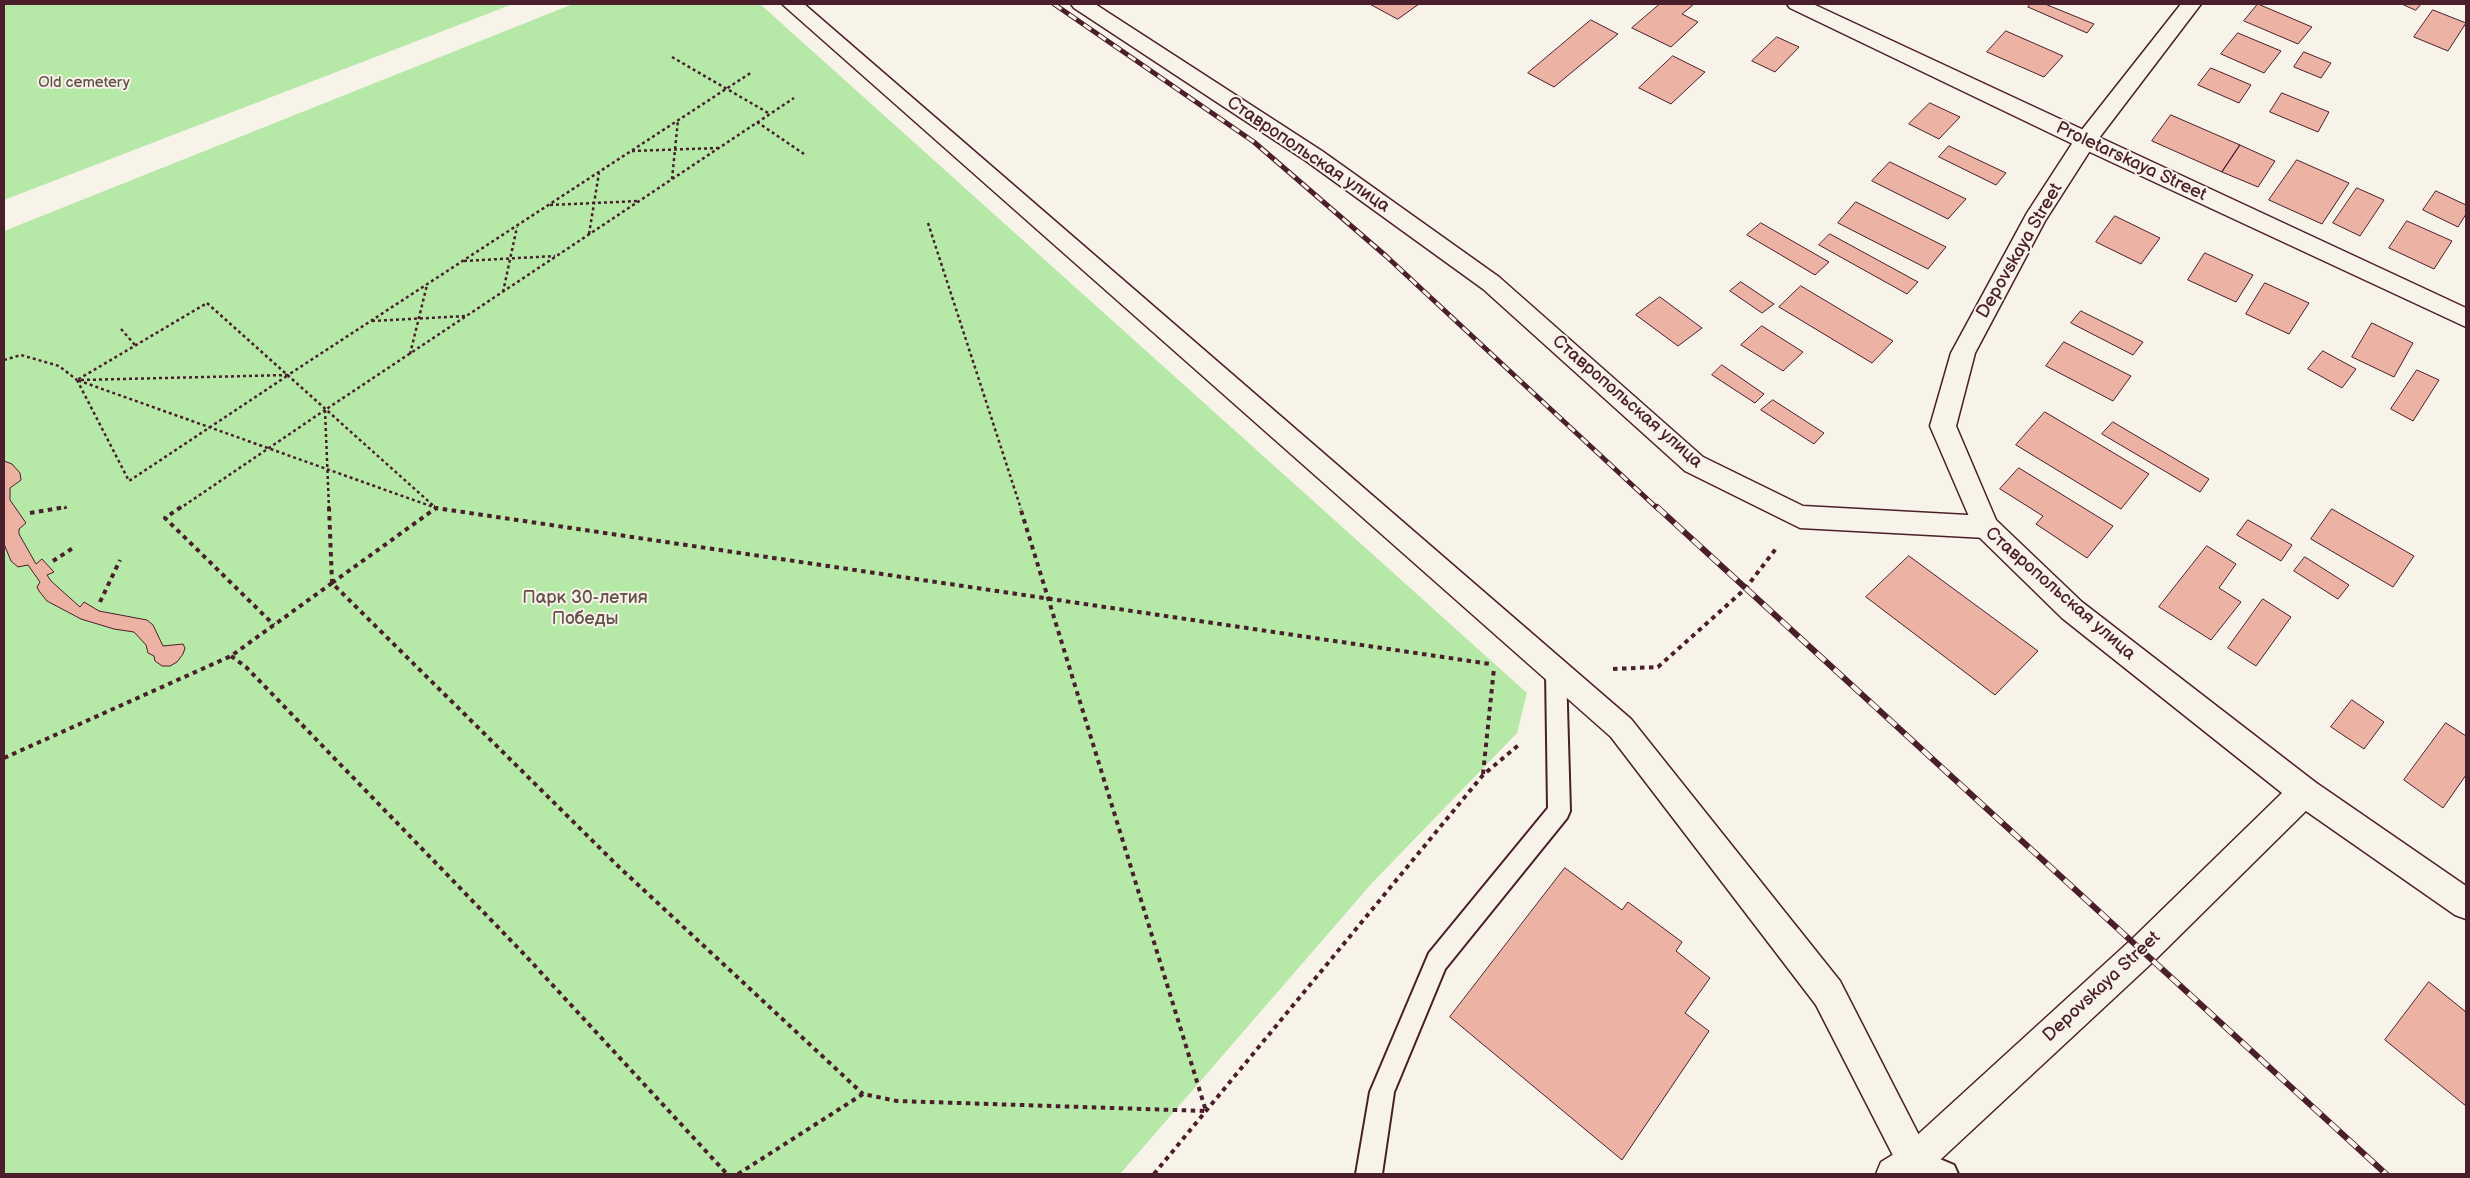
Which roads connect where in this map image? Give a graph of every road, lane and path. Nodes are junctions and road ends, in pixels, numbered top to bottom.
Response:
1 (792, 4) edge
2 (1081, 4) edge
3 (1796, 4) edge
4 (2191, 4) edge
5 (672, 57) dead end
6 (752, 72) dead end
7 (728, 88) junction
8 (794, 98) dead end
9 (770, 114) junction
10 (678, 120) junction
11 (757, 122) junction
12 (2086, 141) junction
13 (719, 148) junction
14 (675, 150) junction
15 (631, 151) junction
16 (804, 154) dead end
17 (599, 172) junction
18 (672, 179) junction
19 (640, 200) junction
20 (594, 203) junction
21 (550, 205) junction
22 (928, 223) dead end
23 (517, 226) junction
24 (589, 234) junction
25 (556, 256) junction
26 (510, 259) junction
27 (463, 261) junction
28 (428, 284) junction
29 (502, 292) junction
30 (466, 316) junction
31 (2466, 318) edge
32 (420, 319) junction
33 (371, 321) junction
34 (121, 329) dead end
35 (135, 345) junction
36 (410, 354) junction
37 (4, 360) edge
38 (288, 376) junction
39 (77, 380) junction
40 (325, 410) junction
41 (209, 427) junction
42 (268, 448) junction
43 (327, 470) junction
44 (69, 507) dead end
45 (436, 508) junction
46 (30, 513) dead end
47 (1800, 517) junction
48 (1986, 526) junction
49 (73, 548) dead end
50 (120, 560) dead end
51 (53, 561) dead end
52 (332, 583) junction
53 (1050, 599) junction
54 (100, 602) dead end
55 (274, 625) junction
56 (231, 656) junction
57 (1494, 665) junction
58 (1556, 671) junction
59 (1557, 714) junction
60 (4, 758) edge
61 (1483, 775) junction
62 (2304, 792) junction
63 (2466, 904) edge
64 (863, 1094) junction
65 (1206, 1111) junction
66 (1903, 1168) edge
67 (726, 1174) edge
68 (738, 1174) edge
69 (1154, 1174) edge
70 (1369, 1174) edge
71 (1945, 1174) edge

1 - 58 street
2 - 47 street, Ставропольская улица
3 - 12 street, Proletarskaya Street
4 - 12 street, Depovskaya Street
5 - 7 path
6 - 7 path
7 - 9 path
7 - 10 path
8 - 9 path
9 - 11 path
10 - 14 path
10 - 15 path
11 - 13 path
11 - 16 path
12 - 31 street, Proletarskaya Street
12 - 48 street, Depovskaya Street
13 - 14 path
13 - 18 path
14 - 15 path
14 - 18 path
15 - 17 path
17 - 20 path
17 - 21 path
18 - 19 path
19 - 20 path
19 - 24 path
20 - 21 path
20 - 24 path
21 - 23 path
22 - 53 path
23 - 26 path
23 - 27 path
24 - 25 path
25 - 26 path
25 - 29 path
26 - 27 path
26 - 29 path
27 - 28 path
28 - 32 path
28 - 33 path
29 - 30 path
30 - 32 path
30 - 36 path
32 - 33 path
32 - 36 path
33 - 38 path
34 - 35 path
35 - 38 path
35 - 39 path
36 - 40 path
37 - 39 path
38 - 39 path
38 - 40 path
38 - 41 path
39 - 41 path
39 - 41 path
40 - 42 path
40 - 43 path
40 - 45 path
41 - 42 path
42 - 43 path
42 - 55 path
43 - 45 path
43 - 52 path
44 - 46 path
45 - 52 path
45 - 53 path
47 - 48 street, Ставропольская улица
47 - 58 path
48 - 62 street, Ставропольская улица
49 - 51 path
50 - 54 path
52 - 55 path
52 - 64 path
53 - 57 path
53 - 65 path
55 - 56 path
56 - 60 path
56 - 67 path
57 - 58 path
57 - 61 path
58 - 59 lane
58 - 66 street
59 - 61 path
59 - 70 lane
61 - 65 path
62 - 63 street, Ставропольская улица
62 - 66 street, Depovskaya Street
64 - 65 path
64 - 68 path
65 - 69 path
66 - 71 lane

